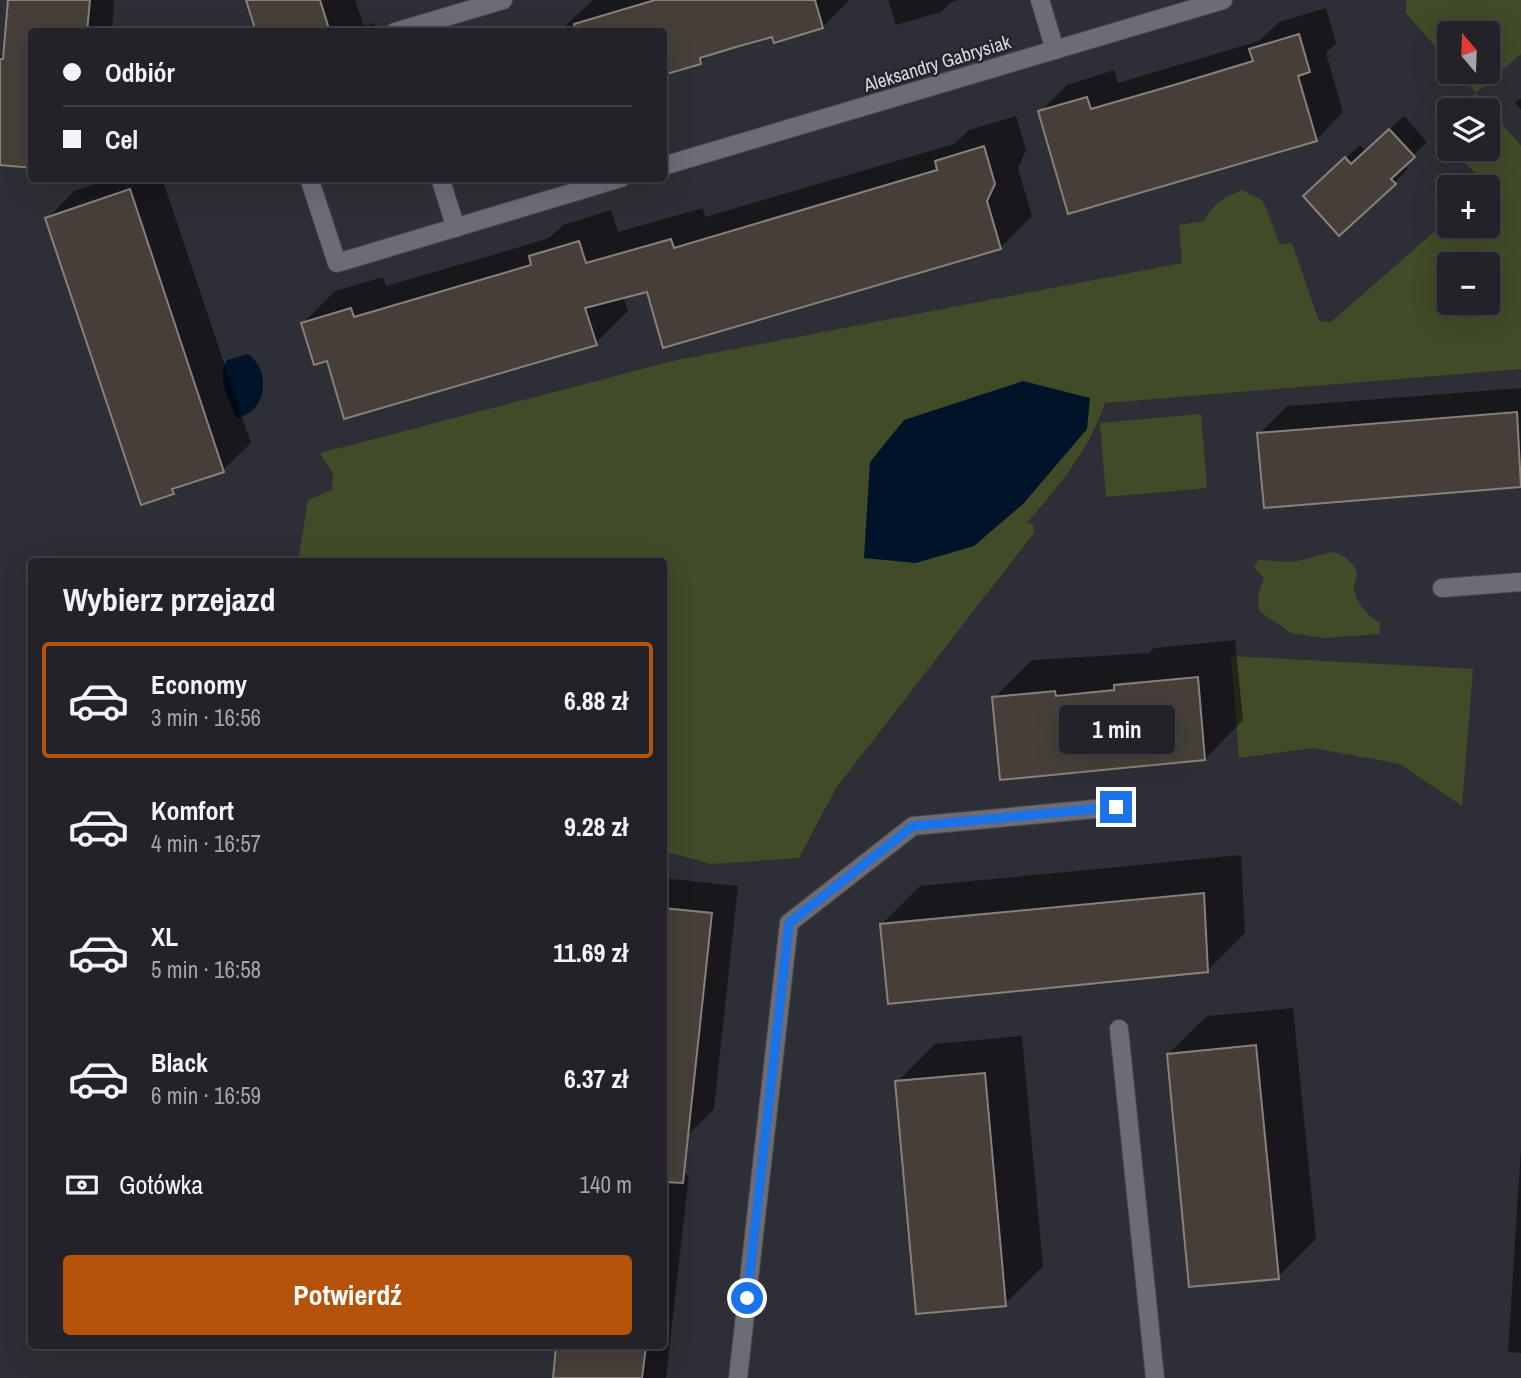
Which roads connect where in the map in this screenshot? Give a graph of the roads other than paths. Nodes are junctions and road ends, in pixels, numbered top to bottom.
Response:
1 (503, 0) edge
2 (1040, 0) edge
3 (1223, 0) edge
4 (408, 28) edge
5 (1055, 50) junction
6 (667, 165) edge
7 (310, 182) edge
8 (441, 182) edge
9 (608, 182) edge
10 (456, 228) junction
11 (1521, 582) edge
12 (1443, 588) dead end
13 (1116, 807) dead end
14 (1119, 1029) dead end
15 (738, 1378) edge
16 (1155, 1378) edge

1 - 4 street
2 - 5 street
3 - 5 street, Aleksandry Gabrysiak
5 - 6 street, Aleksandry Gabrysiak
7 - 10 street
8 - 10 street
9 - 10 street
11 - 12 street
13 - 15 street
14 - 16 street

